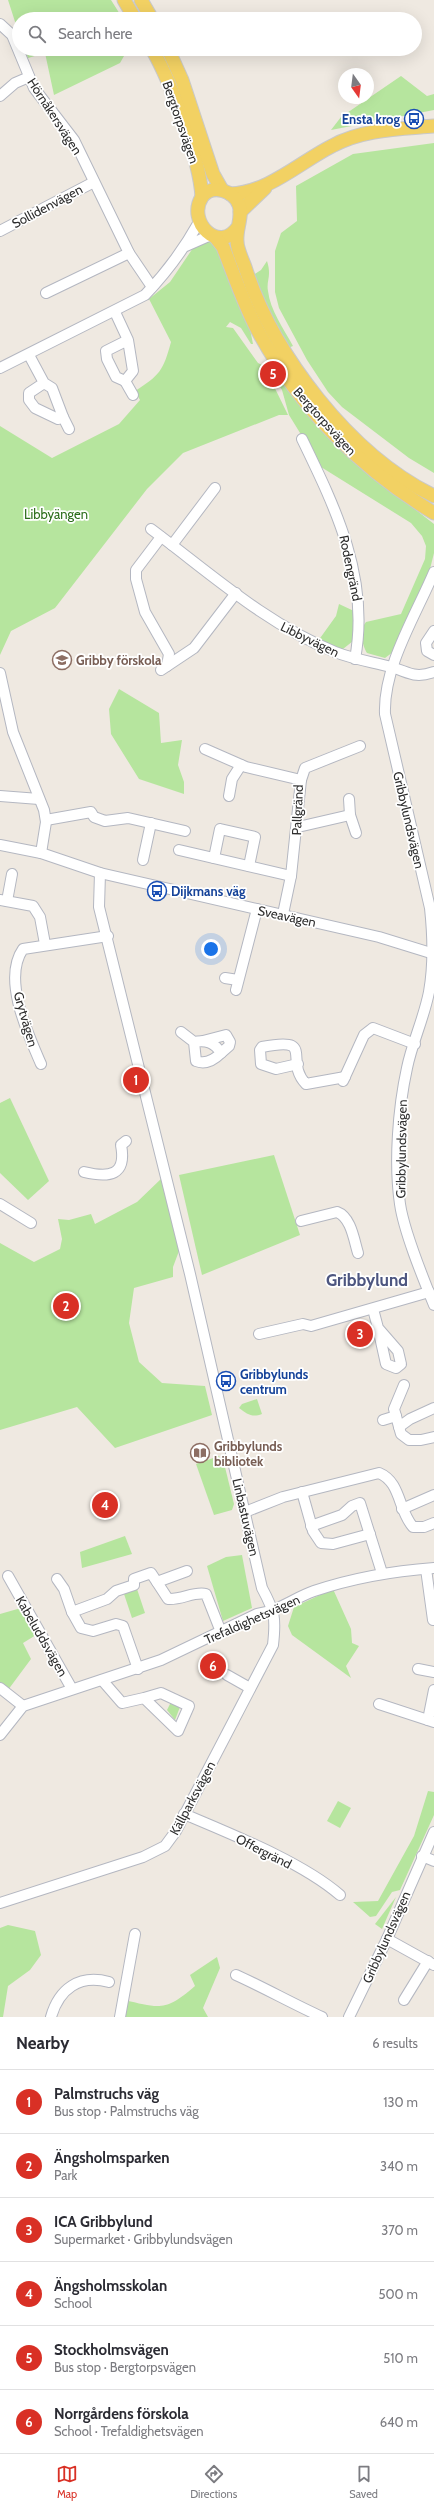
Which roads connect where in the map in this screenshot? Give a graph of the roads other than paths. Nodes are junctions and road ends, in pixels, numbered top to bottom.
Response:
1 (124, 0) edge
2 (141, 0) edge
3 (131, 12) edge
4 (148, 12) edge
5 (0, 24) edge
6 (12, 35) edge
7 (20, 56) edge
8 (155, 56) edge
9 (171, 56) edge
10 (29, 77) junction
11 (0, 96) edge
12 (434, 126) edge
13 (272, 181) junction
14 (94, 182) junction
15 (226, 192) junction
16 (202, 197) junction
17 (240, 212) junction
18 (200, 222) junction
19 (238, 227) junction
20 (0, 231) edge
21 (214, 236) junction
22 (185, 248) junction
23 (129, 253) junction
24 (152, 287) junction
25 (46, 293) dead end
26 (115, 312) junction
27 (128, 340) junction
28 (30, 355) junction
29 (0, 368) edge
30 (126, 381) junction
31 (44, 383) junction
32 (133, 395) dead end
33 (63, 417) junction
34 (69, 429) dead end
35 (302, 439) dead end
36 (215, 488) dead end
37 (400, 492) junction
38 (434, 496) edge
39 (434, 513) edge
40 (434, 519) edge
41 (151, 529) dead end
42 (161, 537) junction
43 (172, 545) junction
44 (434, 563) edge
45 (434, 572) edge
46 (434, 579) edge
47 (427, 587) junction
48 (236, 593) junction
49 (434, 631) edge
50 (434, 655) edge
51 (355, 659) junction
52 (392, 667) junction
53 (434, 672) edge
54 (0, 673) edge
55 (360, 746) dead end
56 (205, 749) dead end
57 (241, 765) junction
58 (300, 780) junction
59 (0, 796) edge
60 (229, 796) dead end
61 (39, 799) junction
62 (348, 800) dead end
63 (350, 815) junction
64 (46, 820) junction
65 (151, 824) junction
66 (298, 827) junction
67 (184, 831) dead end
68 (356, 833) dead end
69 (0, 845) edge
70 (179, 850) dead end
71 (41, 853) junction
72 (214, 858) junction
73 (143, 860) dead end
74 (249, 866) junction
75 (100, 873) junction
76 (12, 874) dead end
77 (291, 876) junction
78 (3, 901) edge
79 (257, 909) junction
80 (283, 914) junction
81 (108, 936) junction
82 (45, 944) junction
83 (434, 954) edge
84 (226, 978) dead end
85 (181, 1032) dead end
86 (198, 1041) junction
87 (415, 1044) junction
88 (221, 1053) junction
89 (41, 1064) dead end
90 (298, 1064) dead end
91 (126, 1141) dead end
92 (84, 1172) dead end
93 (0, 1204) edge
94 (301, 1221) dead end
95 (31, 1223) dead end
96 (358, 1253) dead end
97 (429, 1292) junction
98 (434, 1305) edge
99 (373, 1309) junction
100 (378, 1328) dead end
101 (259, 1334) dead end
102 (404, 1385) dead end
103 (434, 1408) edge
104 (396, 1416) junction
105 (383, 1420) dead end
106 (399, 1427) junction
107 (434, 1437) edge
108 (302, 1492) junction
109 (434, 1495) edge
110 (402, 1509) junction
111 (245, 1512) junction
112 (434, 1523) edge
113 (311, 1526) junction
114 (370, 1534) junction
115 (430, 1568) edge
116 (187, 1571) dead end
117 (382, 1574) junction
118 (7, 1577) edge
119 (57, 1579) dead end
120 (157, 1582) junction
121 (274, 1611) junction
122 (72, 1612) junction
123 (433, 1620) edge
124 (221, 1632) junction
125 (138, 1669) junction
126 (418, 1669) dead end
127 (434, 1672) edge
128 (227, 1675) dead end
129 (102, 1680) junction
130 (0, 1688) edge
131 (250, 1688) junction
132 (72, 1689) junction
133 (434, 1690) edge
134 (144, 1698) dead end
135 (379, 1704) dead end
136 (23, 1706) junction
137 (431, 1721) edge
138 (0, 1736) edge
139 (184, 1814) junction
140 (434, 1832) edge
141 (422, 1856) junction
142 (434, 1861) edge
143 (340, 1895) dead end
144 (0, 1903) edge
145 (135, 1934) dead end
146 (387, 1939) junction
147 (431, 1963) edge
148 (236, 1975) dead end
149 (105, 1981) dead end
150 (404, 2000) dead end
151 (51, 2017) edge
152 (120, 2017) edge
153 (322, 2017) edge
154 (349, 2017) edge

1 - 3 main road
2 - 4 main road
5 - 6 street, Hörnåkersvägen
7 - 10 street, Hörnåkersvägen
8 - 16 main road, Bergtorpsvägen
9 - 15 main road, Bergtorpsvägen
10 - 11 street
10 - 14 street, Hörnåkersvägen
12 - 13 main road
13 - 15 main road
13 - 17 main road
14 - 20 street, Sollidenvägen
14 - 23 street, Hörnåkersvägen
15 - 16 main road
15 - 17 main road
16 - 18 main road
17 - 19 main road
18 - 21 main road
18 - 22 street
19 - 21 main road
19 - 38 main road, Bergtorpsvägen
21 - 22 street
21 - 37 main road, Bergtorpsvägen
22 - 24 street
23 - 24 street, Hörnåkersvägen
23 - 25 street
24 - 26 street
26 - 27 street
26 - 28 street
27 - 30 street
27 - 30 street
28 - 29 street
28 - 31 street
30 - 32 street
31 - 33 street
31 - 33 street
33 - 34 street
35 - 51 street, Rodengränd
36 - 43 street
37 - 39 main road, Bergtorpsvägen
37 - 40 street
41 - 42 street, Libbyvägen
42 - 43 street, Libbyvägen
42 - 48 street
43 - 48 street, Libbyvägen
44 - 47 street
45 - 47 street, Gribbylundsvägen
46 - 47 street, Gribbylundsvägen
47 - 52 street, Gribbylundsvägen
48 - 51 street, Libbyvägen
49 - 50 street
51 - 52 street, Libbyvägen
52 - 53 street, Libbyvägen
52 - 83 street, Gribbylundsvägen
54 - 61 street
55 - 58 street
56 - 57 street, Pallgränd
57 - 58 street, Pallgränd
57 - 60 street
58 - 66 street, Pallgränd
59 - 61 street
61 - 64 street
62 - 63 street
63 - 66 street
63 - 68 street
64 - 65 street
64 - 71 street
65 - 67 street
65 - 73 street
66 - 77 street, Pallgränd
69 - 71 street, Sveavägen
70 - 72 street
71 - 75 street, Sveavägen
72 - 74 street
72 - 74 street
74 - 77 street
75 - 79 street, Sveavägen
75 - 81 street, Linbastuvägen
76 - 78 street
77 - 80 street, Pallgränd
78 - 82 street
79 - 80 street, Sveavägen
79 - 84 street
80 - 83 street, Sveavägen
81 - 82 street, Grytvägen
81 - 111 street, Linbastuvägen
82 - 89 street, Grytvägen
83 - 87 street, Gribbylundsvägen
85 - 86 street
86 - 88 street
86 - 88 street
86 - 88 street
87 - 90 street
87 - 97 street, Gribbylundsvägen
91 - 92 street
93 - 95 street
94 - 96 street
97 - 98 street, Gribbylundsvägen
97 - 99 street
99 - 100 street
99 - 101 street
102 - 104 street
103 - 106 street
104 - 105 street
104 - 106 street
106 - 107 street
108 - 110 street
108 - 111 street
108 - 113 street
109 - 110 street
110 - 112 street
111 - 121 street, Linbastuvägen
113 - 114 street
113 - 114 street
114 - 117 street
115 - 117 street, Trefaldighetsvägen
115 - 123 street, Trefaldighetsvägen
116 - 120 street
117 - 121 street, Trefaldighetsvägen
118 - 132 street, Kabeluddsvägen
119 - 122 street
120 - 122 street
120 - 124 street
121 - 124 street, Trefaldighetsvägen
121 - 131 street, Källparksvägen
122 - 125 street
124 - 125 street, Trefaldighetsvägen
125 - 129 street, Trefaldighetsvägen
126 - 127 street
128 - 131 street
129 - 132 street, Trefaldighetsvägen
129 - 134 street
130 - 136 street
131 - 139 street, Källparksvägen
132 - 136 street, Trefaldighetsvägen
133 - 137 street
135 - 137 street
136 - 138 street
139 - 143 street, Offergränd
139 - 144 street, Källparksvägen
140 - 141 street, Gribbylundsvägen
141 - 142 street
141 - 146 street, Gribbylundsvägen
145 - 152 street
146 - 147 street
146 - 154 street, Gribbylundsvägen
147 - 150 street
148 - 153 street
149 - 151 street

